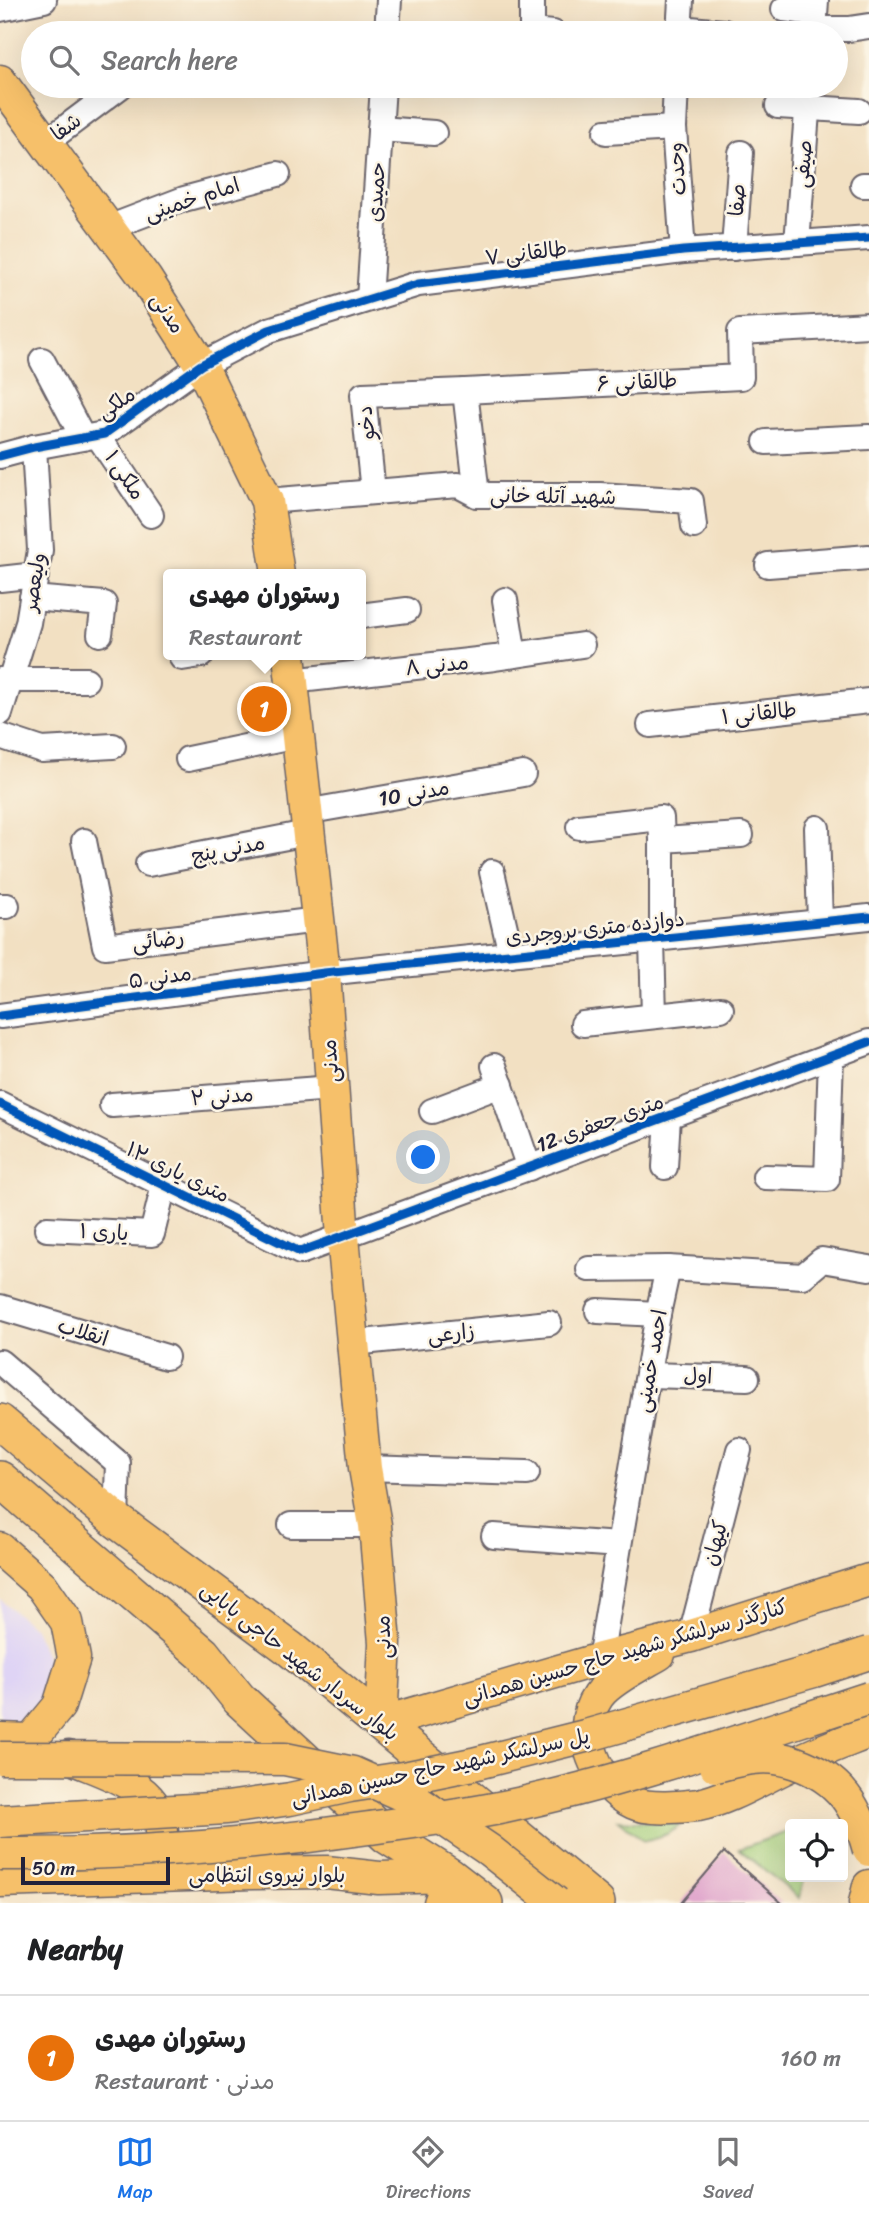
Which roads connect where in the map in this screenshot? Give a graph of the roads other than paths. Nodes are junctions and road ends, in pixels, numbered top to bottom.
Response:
1 (44, 0) edge
2 (389, 0) edge
3 (532, 0) edge
4 (681, 0) edge
5 (0, 9) edge
6 (784, 9) dead end
7 (815, 19) edge
8 (388, 21) edge
9 (532, 21) edge
10 (680, 21) edge
11 (869, 26) edge
12 (848, 29) edge
13 (0, 81) edge
14 (105, 98) edge
15 (382, 98) edge
16 (675, 98) edge
17 (805, 98) edge
18 (808, 98) edge
19 (812, 98) edge
20 (778, 106) dead end
21 (859, 111) dead end
22 (674, 128) junction
23 (380, 129) junction
24 (606, 132) dead end
25 (434, 133) dead end
26 (45, 143) junction
27 (741, 153) dead end
28 (278, 174) dead end
29 (108, 228) junction
30 (869, 238) edge
31 (797, 243) junction
32 (734, 248) junction
33 (683, 251) junction
34 (369, 299) junction
35 (869, 325) edge
36 (42, 360) dead end
37 (201, 365) junction
38 (456, 391) junction
39 (91, 437) junction
40 (869, 437) edge
41 (766, 442) dead end
42 (33, 447) junction
43 (0, 456) edge
44 (373, 492) junction
45 (477, 495) junction
46 (267, 501) junction
47 (151, 515) dead end
48 (694, 526) dead end
49 (869, 557) edge
50 (768, 565) dead end
51 (277, 569) edge
52 (0, 579) edge
53 (34, 586) junction
54 (505, 600) dead end
55 (407, 610) dead end
56 (366, 615) edge
57 (100, 634) dead end
58 (582, 645) dead end
59 (514, 655) junction
60 (290, 668) edge
61 (5, 679) edge
62 (86, 680) dead end
63 (869, 701) edge
64 (0, 713) edge
65 (650, 725) dead end
66 (0, 736) edge
67 (297, 736) junction
68 (113, 746) dead end
69 (188, 759) dead end
70 (523, 774) dead end
71 (306, 822) junction
72 (579, 827) dead end
73 (817, 828) dead end
74 (741, 835) dead end
75 (662, 840) junction
76 (83, 841) dead end
77 (148, 864) dead end
78 (492, 872) dead end
79 (869, 917) edge
80 (318, 920) junction
81 (820, 922) junction
82 (657, 939) junction
83 (510, 954) junction
84 (324, 973) junction
85 (721, 1009) dead end
86 (0, 1016) edge
87 (654, 1016) junction
88 (583, 1024) dead end
89 (869, 1042) edge
90 (831, 1056) junction
91 (332, 1087) junction
92 (0, 1104) edge
93 (112, 1105) dead end
94 (432, 1111) dead end
95 (668, 1117) junction
96 (665, 1167) dead end
97 (529, 1168) junction
98 (765, 1177) dead end
99 (163, 1185) junction
100 (47, 1229) dead end
101 (343, 1237) junction
102 (668, 1268) junction
103 (869, 1268) edge
104 (589, 1269) dead end
105 (0, 1307) edge
106 (598, 1311) dead end
107 (658, 1314) junction
108 (549, 1323) dead end
109 (353, 1343) junction
110 (166, 1357) dead end
111 (0, 1362) edge
112 (649, 1375) junction
113 (747, 1378) dead end
114 (0, 1422) edge
115 (739, 1450) dead end
116 (365, 1468) junction
117 (527, 1473) dead end
118 (0, 1479) edge
119 (116, 1520) junction
120 (291, 1525) dead end
121 (375, 1525) junction
122 (494, 1536) dead end
123 (619, 1545) junction
124 (0, 1549) edge
125 (869, 1580) edge
126 (691, 1636) junction
127 (869, 1653) edge
128 (600, 1659) junction
129 (869, 1698) edge
130 (381, 1723) junction
131 (869, 1732) edge
132 (0, 1740) edge
133 (31, 1741) junction
134 (0, 1758) edge
135 (625, 1775) junction
136 (0, 1821) edge
137 (869, 1850) edge
138 (0, 1854) edge
139 (145, 1876) junction
140 (0, 1881) edge
141 (869, 1885) edge
142 (445, 1890) edge
143 (485, 1903) edge
144 (556, 1903) edge
145 (597, 1903) edge
146 (865, 1903) edge

1 - 5 street
2 - 8 street
3 - 9 street
4 - 10 street
6 - 7 street
11 - 12 street
13 - 26 main road, مدنی
14 - 26 street, شفا
15 - 23 street, حمیدی
16 - 22 street, وحدت
17 - 20 street
18 - 31 street, صیفی
19 - 21 street
22 - 24 street
22 - 33 street, وحدت
23 - 25 street
23 - 34 street, حمیدی
26 - 29 main road, مدنی
27 - 32 street, صفا
28 - 29 street, امام خمینی
29 - 37 main road, مدنی
30 - 31 street, طالقانی ۷
31 - 32 street, طالقانی ۷
32 - 33 street, طالقانی ۷
33 - 34 street, طالقانی ۷
34 - 37 street, طالقانی ۷
35 - 38 street, طالقانی ۶
36 - 39 street, ملکی ۱
37 - 39 street, ملکی
37 - 46 main road, مدنی
38 - 44 street, دخو
38 - 45 street
39 - 42 street, ملکی
39 - 47 street, ملکی ۱
40 - 41 street
42 - 43 street, ملکی
42 - 53 street, ولیعصر
44 - 45 street, شهید آتله خانی
44 - 46 street, شهید آتله خانی
45 - 48 street, شهید آتله خانی
46 - 51 main road, مدنی
49 - 50 street
52 - 53 street
53 - 57 street
53 - 61 street, ولیعصر
54 - 59 street
55 - 56 street
58 - 59 street, مدنی ۸
59 - 60 street, مدنی ۸
60 - 67 main road, مدنی
61 - 62 street
61 - 64 street, ولیعصر
63 - 65 street, طالقانی ۱
66 - 68 street
67 - 69 street
67 - 71 main road, مدنی
70 - 71 street, مدنی 10
71 - 77 street, مدنی پنج
71 - 80 main road, مدنی
72 - 75 street
73 - 81 street
74 - 75 street
75 - 82 street
76 - 80 street, رضائی
78 - 83 street
79 - 81 street, دوازده متری بروجردی
80 - 84 main road, مدنی
81 - 82 street, دوازده متری بروجردی
82 - 83 street, دوازده متری بروجردی
82 - 87 street
83 - 84 street, دوازده متری بروجردی
84 - 86 street, مدنی ۵
84 - 91 main road, مدنی
85 - 87 street
87 - 88 street
89 - 90 street, 12 متری جعفری
90 - 95 street, 12 متری جعفری
90 - 98 street
91 - 93 street, مدنی ۲
91 - 101 main road, مدنی
92 - 99 street, ۱۲ متری یاری
94 - 97 street
95 - 96 street
95 - 97 street, 12 متری جعفری
97 - 101 street, 12 متری جعفری
99 - 100 street, یاری ۱
99 - 101 street, ۱۲ متری یاری
101 - 109 main road, مدنی
102 - 103 street
102 - 104 street
102 - 107 street, احمد خمینی
105 - 110 street, انقلاب
106 - 107 street
107 - 112 street, احمد خمینی
108 - 109 street, زارعی
109 - 116 main road, مدنی
111 - 119 street
112 - 113 street, اول
112 - 123 street, احمد خمینی
114 - 119 highway, بلوار سردار شهید حاجی بابایی
115 - 126 street, کیهان
116 - 117 street
116 - 121 main road, مدنی
118 - 142 highway
119 - 130 highway, بلوار سردار شهید حاجی بابایی
120 - 121 street
121 - 130 main road, مدنی
122 - 123 street
123 - 128 street, احمد خمینی
124 - 133 main road
125 - 126 main road, کنارگذر سرلشکر شهید حاج حسین همدانی
126 - 128 main road, کنارگذر سرلشکر شهید حاج حسین همدانی
126 - 131 main road
127 - 136 main road, پل سرلشکر شهید حاج حسین همدانی, bridge
128 - 130 main road, کنارگذر سرلشکر شهید حاج حسین همدانی
129 - 135 main road, پل سرلشکر شهید حاج حسین همدانی, bridge
130 - 145 highway, بلوار سردار شهید حاجی بابایی
132 - 133 main road
133 - 139 main road
134 - 144 main road, bridge
135 - 137 main road, bridge
135 - 138 main road, پل سرلشکر شهید حاج حسین همدانی, bridge
139 - 140 main road, بلوار نیروی انتظامی
139 - 142 main road, بلوار نیروی انتظامی
141 - 146 main road
142 - 143 highway

